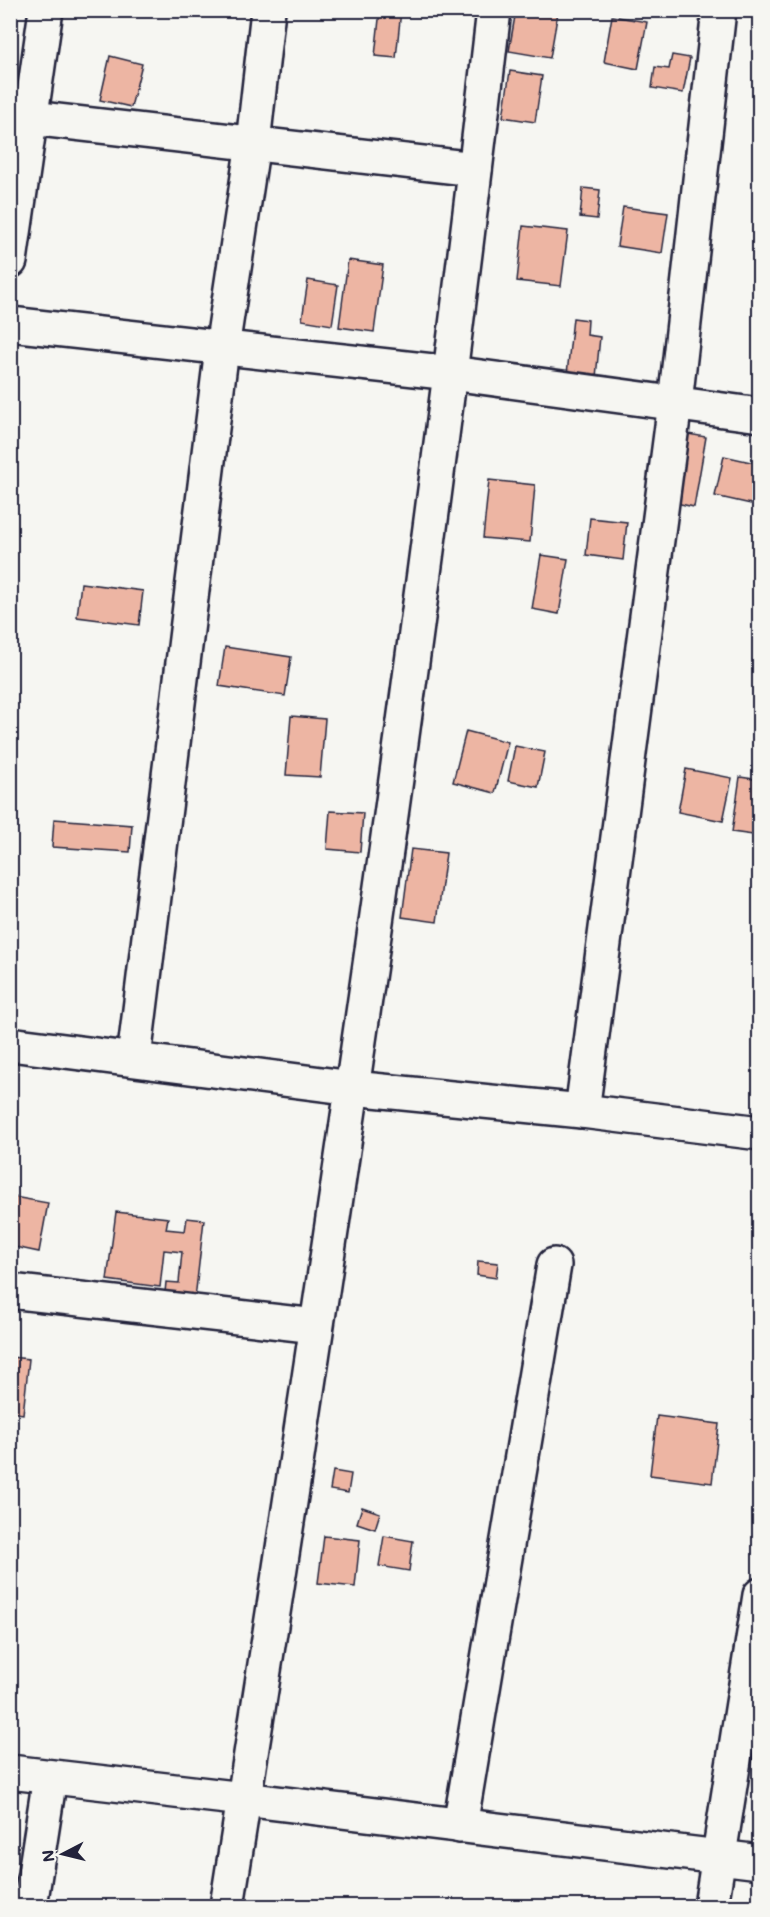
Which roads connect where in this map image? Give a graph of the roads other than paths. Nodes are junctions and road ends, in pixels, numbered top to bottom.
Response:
1 (46, 10) edge
2 (268, 10) edge
3 (494, 10) edge
4 (719, 10) edge
5 (31, 118) junction
6 (253, 142) junction
7 (476, 170) junction
8 (10, 261) edge
9 (10, 324) edge
10 (222, 348) junction
11 (451, 373) junction
12 (675, 403) junction
13 (759, 415) edge
14 (10, 1044) edge
15 (134, 1058) junction
16 (353, 1088) junction
17 (582, 1111) junction
18 (759, 1132) edge
19 (554, 1265) dead end
20 (10, 1291) edge
21 (316, 1326) junction
22 (759, 1594) edge
23 (10, 1772) edge
24 (50, 1777) junction
25 (244, 1799) junction
26 (460, 1826) junction
27 (718, 1857) junction
28 (759, 1862) edge
29 (30, 1906) edge
30 (227, 1906) edge
31 (711, 1906) edge

1 - 5 street
2 - 6 street
3 - 7 street
4 - 12 street
5 - 6 street
5 - 8 street
6 - 7 street
6 - 10 street
7 - 11 street
9 - 10 street
10 - 11 street
10 - 15 street
11 - 12 street
11 - 16 street
12 - 13 street
12 - 17 street
14 - 15 street
15 - 16 street
16 - 17 street
16 - 21 street
17 - 18 street
19 - 26 street
20 - 21 street
21 - 25 street
22 - 27 street
23 - 24 street
24 - 25 street
24 - 29 street
25 - 26 street
25 - 30 street
26 - 27 street
27 - 28 street
27 - 31 street

